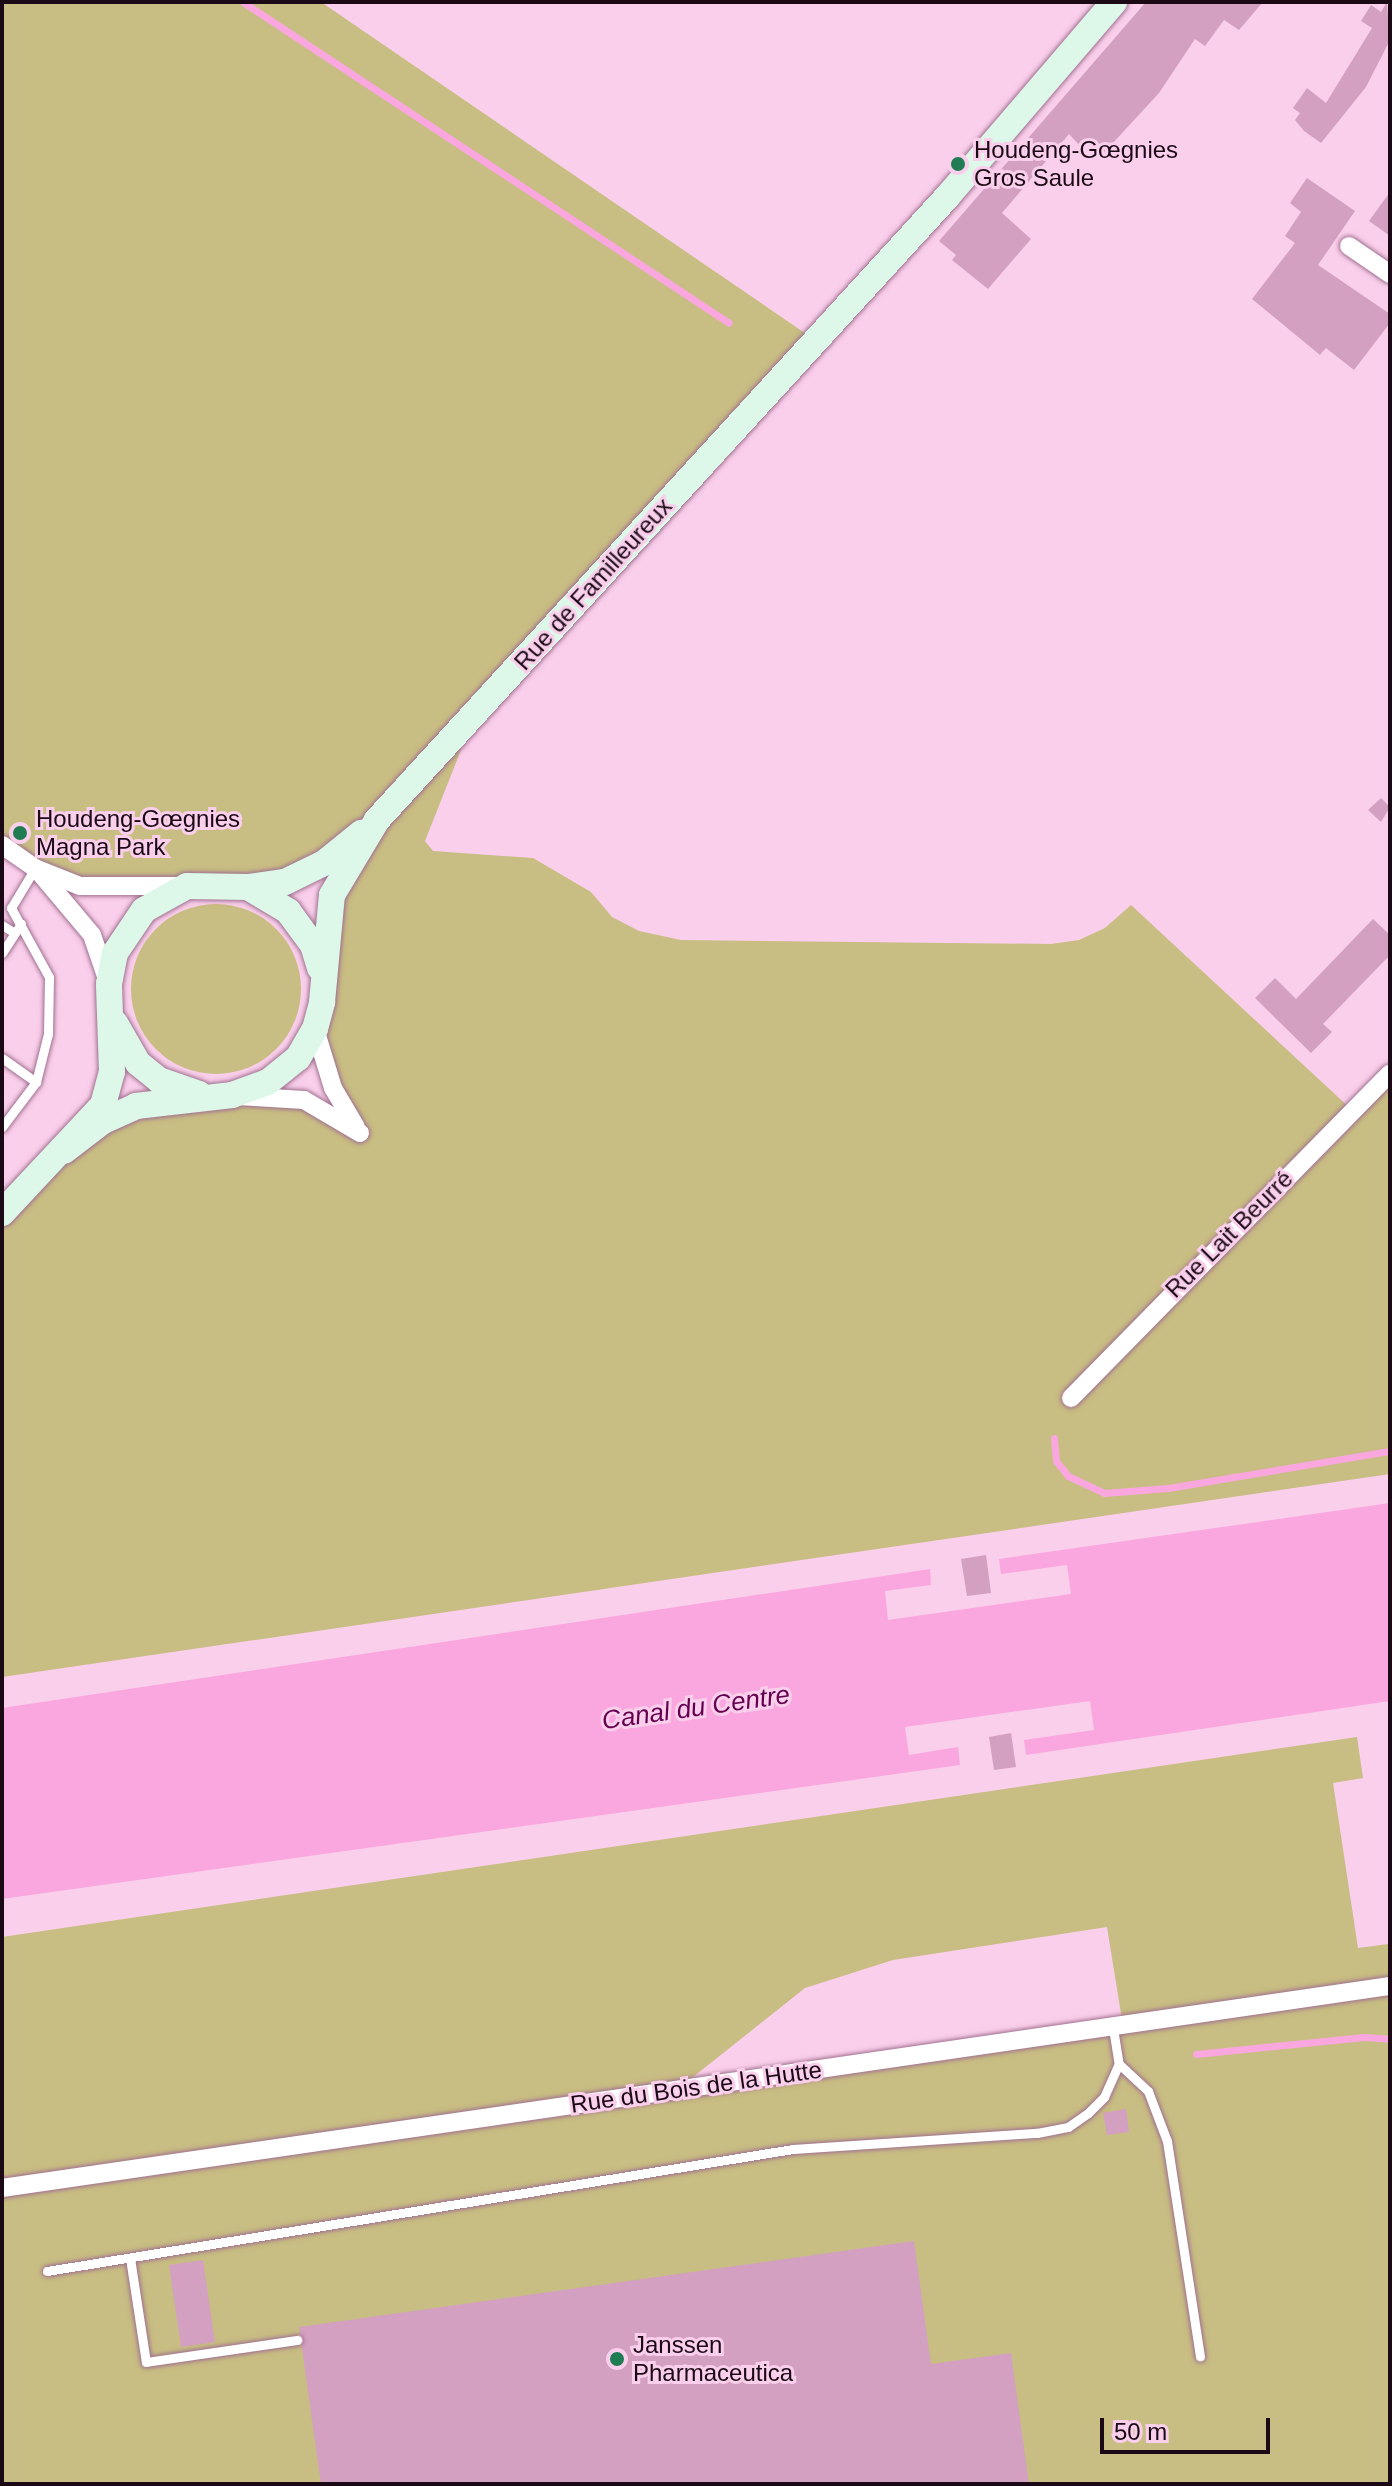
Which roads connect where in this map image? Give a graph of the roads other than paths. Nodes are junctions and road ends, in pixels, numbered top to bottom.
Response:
1 (1114, 2) edge
2 (1349, 246) dead end
3 (1390, 274) edge
4 (377, 820) junction
5 (2, 845) edge
6 (35, 868) junction
7 (187, 886) junction
8 (248, 887) junction
9 (21, 924) junction
10 (2, 925) edge
11 (15, 933) junction
12 (2, 953) edge
13 (321, 971) junction
14 (109, 984) junction
15 (111, 1011) junction
16 (315, 1029) junction
17 (2, 1058) edge
18 (1390, 1073) edge
19 (36, 1082) junction
20 (219, 1096) junction
21 (2, 1127) edge
22 (64, 1151) junction
23 (2, 1213) edge
24 (1071, 1398) dead end
25 (1390, 1986) edge
26 (1113, 2028) junction
27 (1119, 2064) junction
28 (2, 2188) edge
29 (130, 2258) junction
30 (47, 2271) dead end
31 (297, 2340) dead end
32 (1200, 2356) dead end

1 - 4 street, Rue de Familleureux
2 - 3 street
4 - 8 street
4 - 13 street, Rue de Familleureux
5 - 6 street
6 - 7 street
6 - 9 lane
6 - 14 street
7 - 8 street
7 - 14 street, Rue de Familleureux
8 - 13 street, Rue de Familleureux
9 - 11 lane
9 - 19 lane
10 - 11 lane
11 - 12 lane
13 - 16 street, Rue de Familleureux
14 - 15 street, Rue de Familleureux
15 - 20 street, Rue de Familleureux
15 - 22 street, Rue de Familleureux
16 - 20 street, Rue de Familleureux
16 - 20 street
17 - 19 lane
18 - 24 street, Rue Lait Beurré
19 - 21 lane
20 - 22 street, Rue de Familleureux
22 - 23 street, Rue de Familleureux
25 - 26 street, Rue du Bois de la Hutte
26 - 27 lane
26 - 28 street, Rue du Bois de la Hutte
27 - 29 lane
27 - 32 lane
29 - 30 lane
29 - 31 lane

